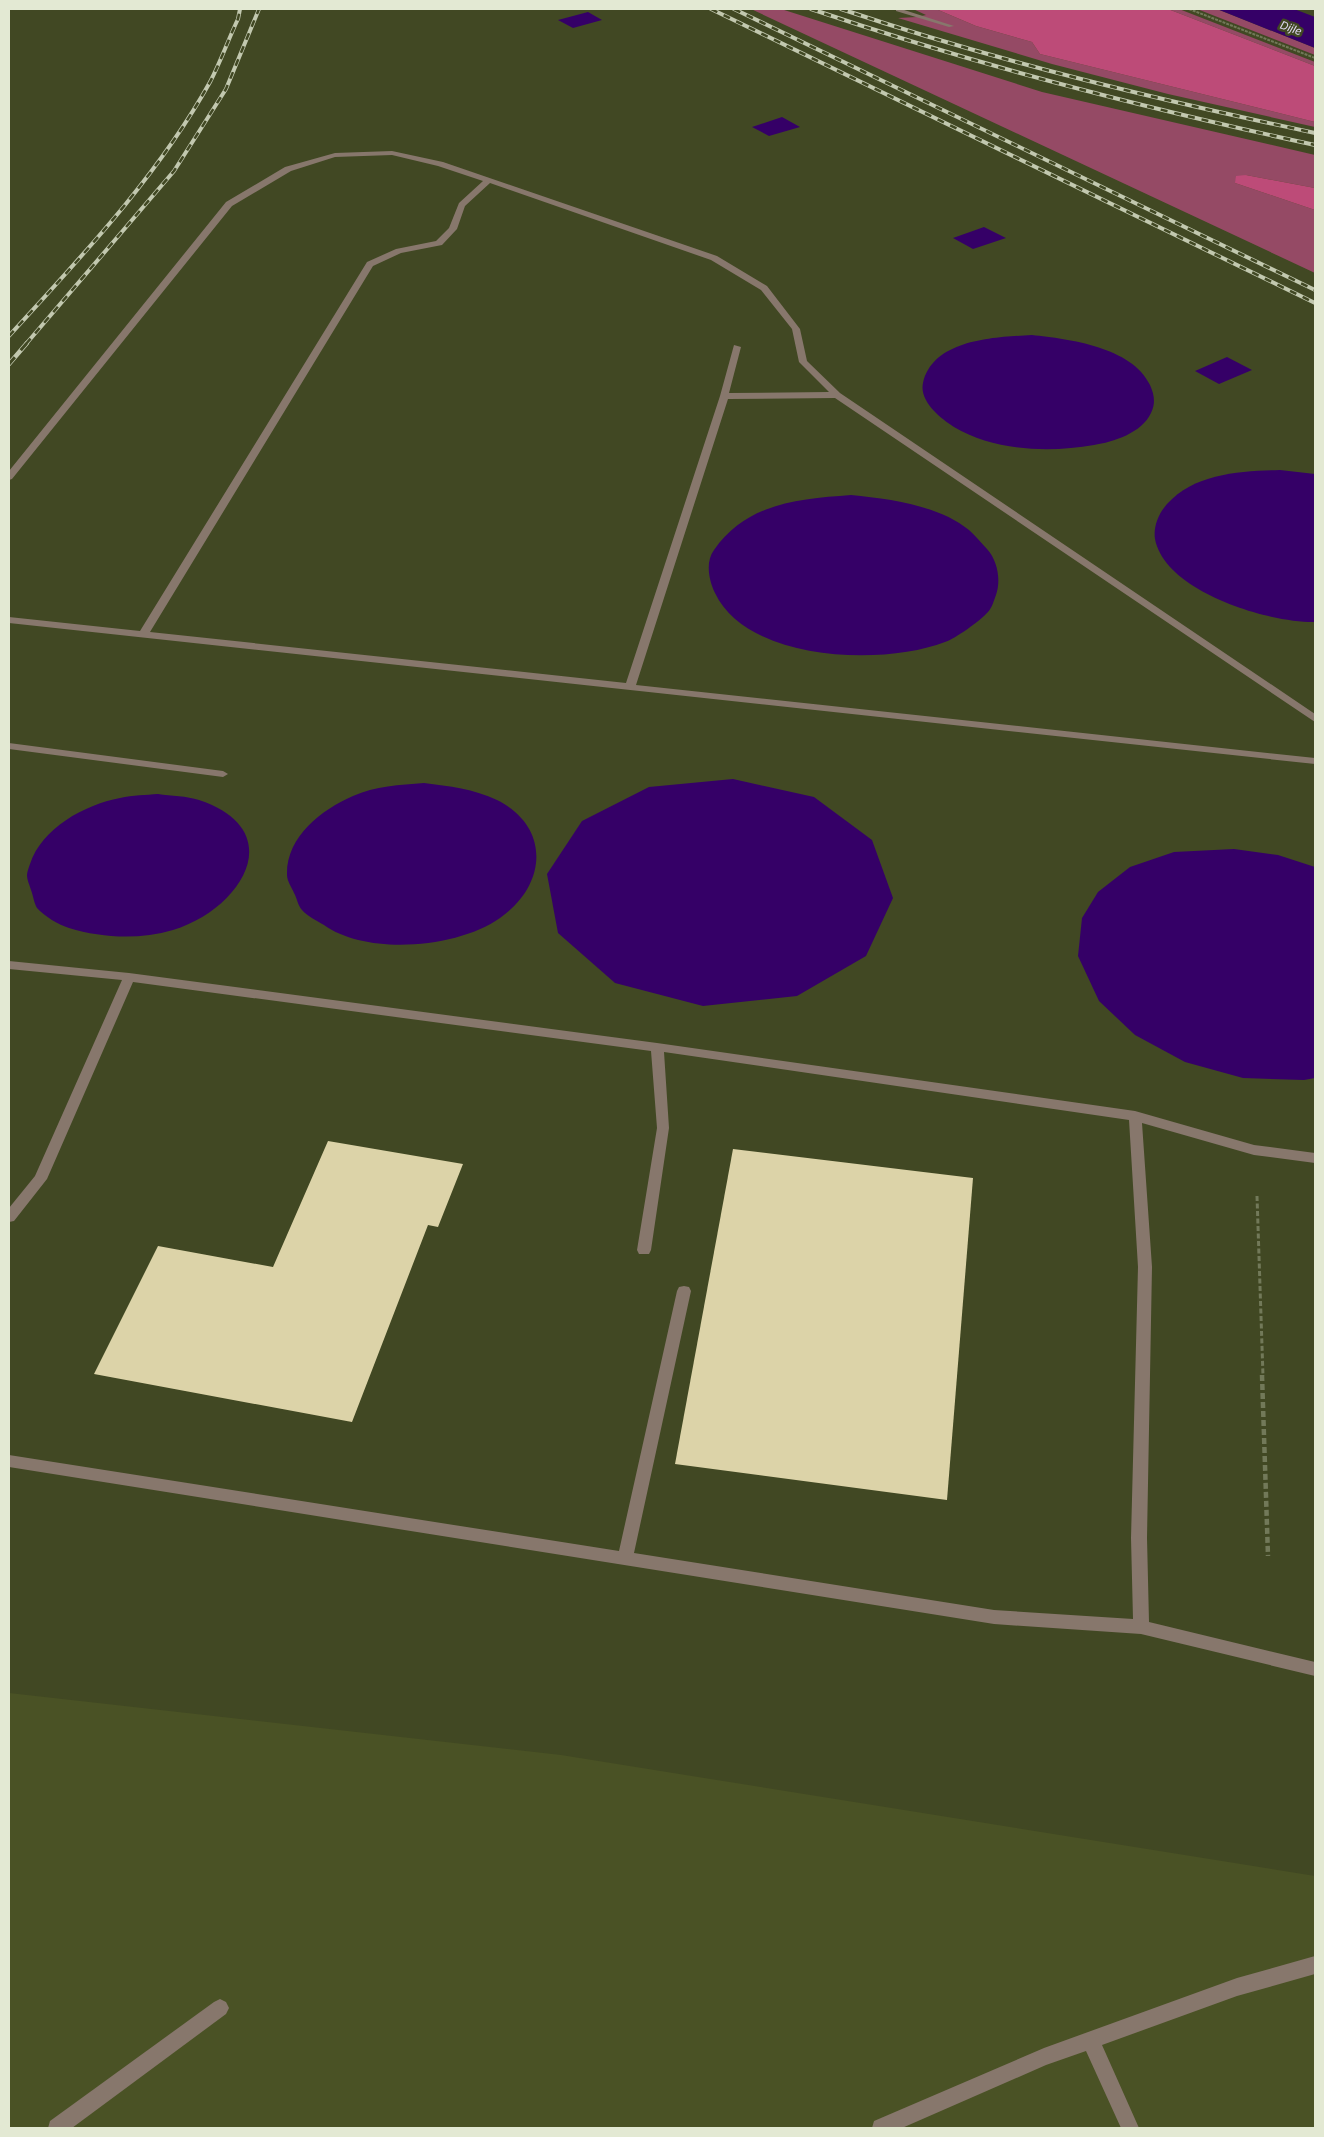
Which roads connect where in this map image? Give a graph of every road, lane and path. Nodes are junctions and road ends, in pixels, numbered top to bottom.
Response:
1 (897, 9) edge
2 (1189, 9) edge
3 (951, 26) dead end
4 (1315, 58) edge
5 (489, 180) junction
6 (737, 347) dead end
7 (724, 396) junction
8 (838, 396) junction
9 (9, 477) edge
10 (9, 620) edge
11 (144, 633) junction
12 (630, 686) junction
13 (1315, 719) edge
14 (9, 746) edge
15 (1315, 762) edge
16 (223, 774) dead end
17 (9, 965) edge
18 (129, 977) junction
19 (657, 1047) junction
20 (1135, 1116) junction
21 (1315, 1158) edge
22 (1257, 1196) dead end
23 (9, 1217) edge
24 (644, 1250) dead end
25 (684, 1291) dead end
26 (9, 1461) edge
27 (1268, 1556) dead end
28 (625, 1559) junction
29 (1140, 1627) junction
30 (1315, 1668) edge
31 (1315, 1965) edge
32 (220, 2008) dead end
33 (1091, 2040) junction
34 (58, 2128) edge
35 (881, 2128) edge
36 (1130, 2128) edge

1 - 3 lane
2 - 4 path
5 - 8 lane
5 - 9 lane
5 - 11 lane
6 - 7 lane
7 - 8 lane
7 - 12 lane
8 - 13 lane
10 - 11 lane
11 - 12 lane
12 - 15 lane
14 - 16 lane
17 - 18 lane
18 - 19 lane
18 - 23 lane
19 - 20 lane
19 - 24 lane
20 - 21 lane
20 - 29 lane
22 - 27 path
25 - 28 lane
26 - 28 lane
28 - 29 lane
29 - 30 lane
31 - 33 lane
32 - 34 lane
33 - 35 lane
33 - 36 lane

